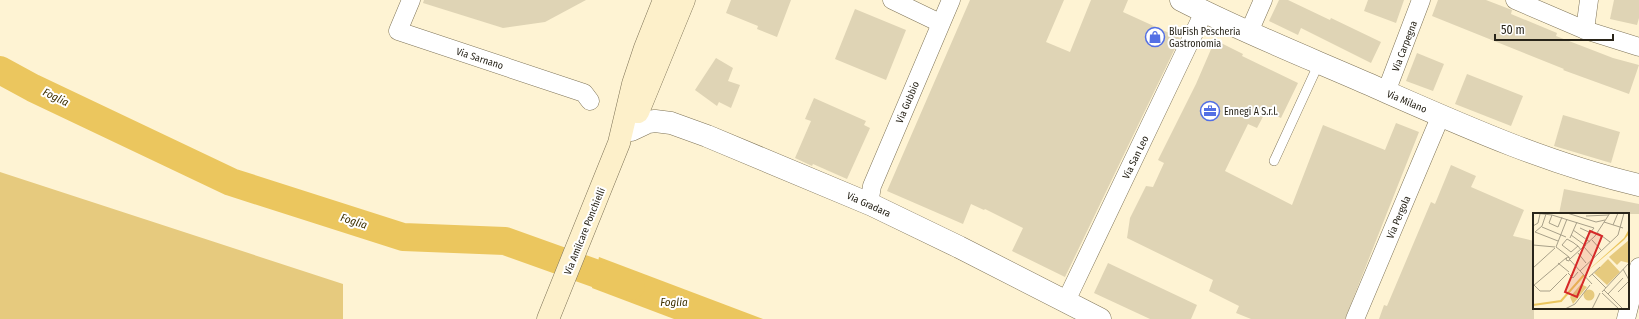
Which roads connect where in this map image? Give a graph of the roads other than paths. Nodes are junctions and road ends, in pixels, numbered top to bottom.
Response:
1 (411, 0) edge
2 (664, 0) edge
3 (684, 0) edge
4 (892, 0) edge
5 (951, 0) edge
6 (1181, 0) edge
7 (1263, 0) edge
8 (1422, 0) edge
9 (1515, 0) edge
10 (1589, 0) edge
11 (1204, 12) junction
12 (940, 23) junction
13 (1586, 30) junction
14 (1249, 32) junction
15 (1639, 47) edge
16 (1319, 63) junction
17 (1386, 92) junction
18 (590, 101) dead end
19 (1441, 116) junction
20 (625, 137) junction
21 (1274, 161) dead end
22 (1639, 185) edge
23 (872, 205) junction
24 (1639, 267) edge
25 (1066, 302) junction
26 (1629, 307) edge
27 (1628, 309) edge
28 (548, 319) edge
29 (1100, 319) edge
30 (1355, 319) edge
31 (1626, 319) edge

1 - 18 street, Via Sarnano
2 - 20 main road, Via Amilcare Ponchielli
3 - 20 main road, Via Amilcare Ponchielli
4 - 12 street
5 - 12 street, Via Gubbio
6 - 11 street, Via Milano
7 - 14 street
8 - 17 street, Via Carpegna
9 - 13 street
10 - 13 street
11 - 14 street, Via Milano
11 - 25 street, Via San Leo
12 - 23 street, Via Gubbio
13 - 15 street
14 - 16 street, Via Milano
16 - 17 street, Via Milano
16 - 21 lane
17 - 19 street, Via Milano
19 - 22 street, Via Milano
19 - 30 street, Via Pergola
20 - 23 street, Via Gradara
20 - 28 main road, Via Amilcare Ponchielli
23 - 25 street, Via Gradara
24 - 26 street
25 - 29 street, Via Gradara
27 - 31 street

